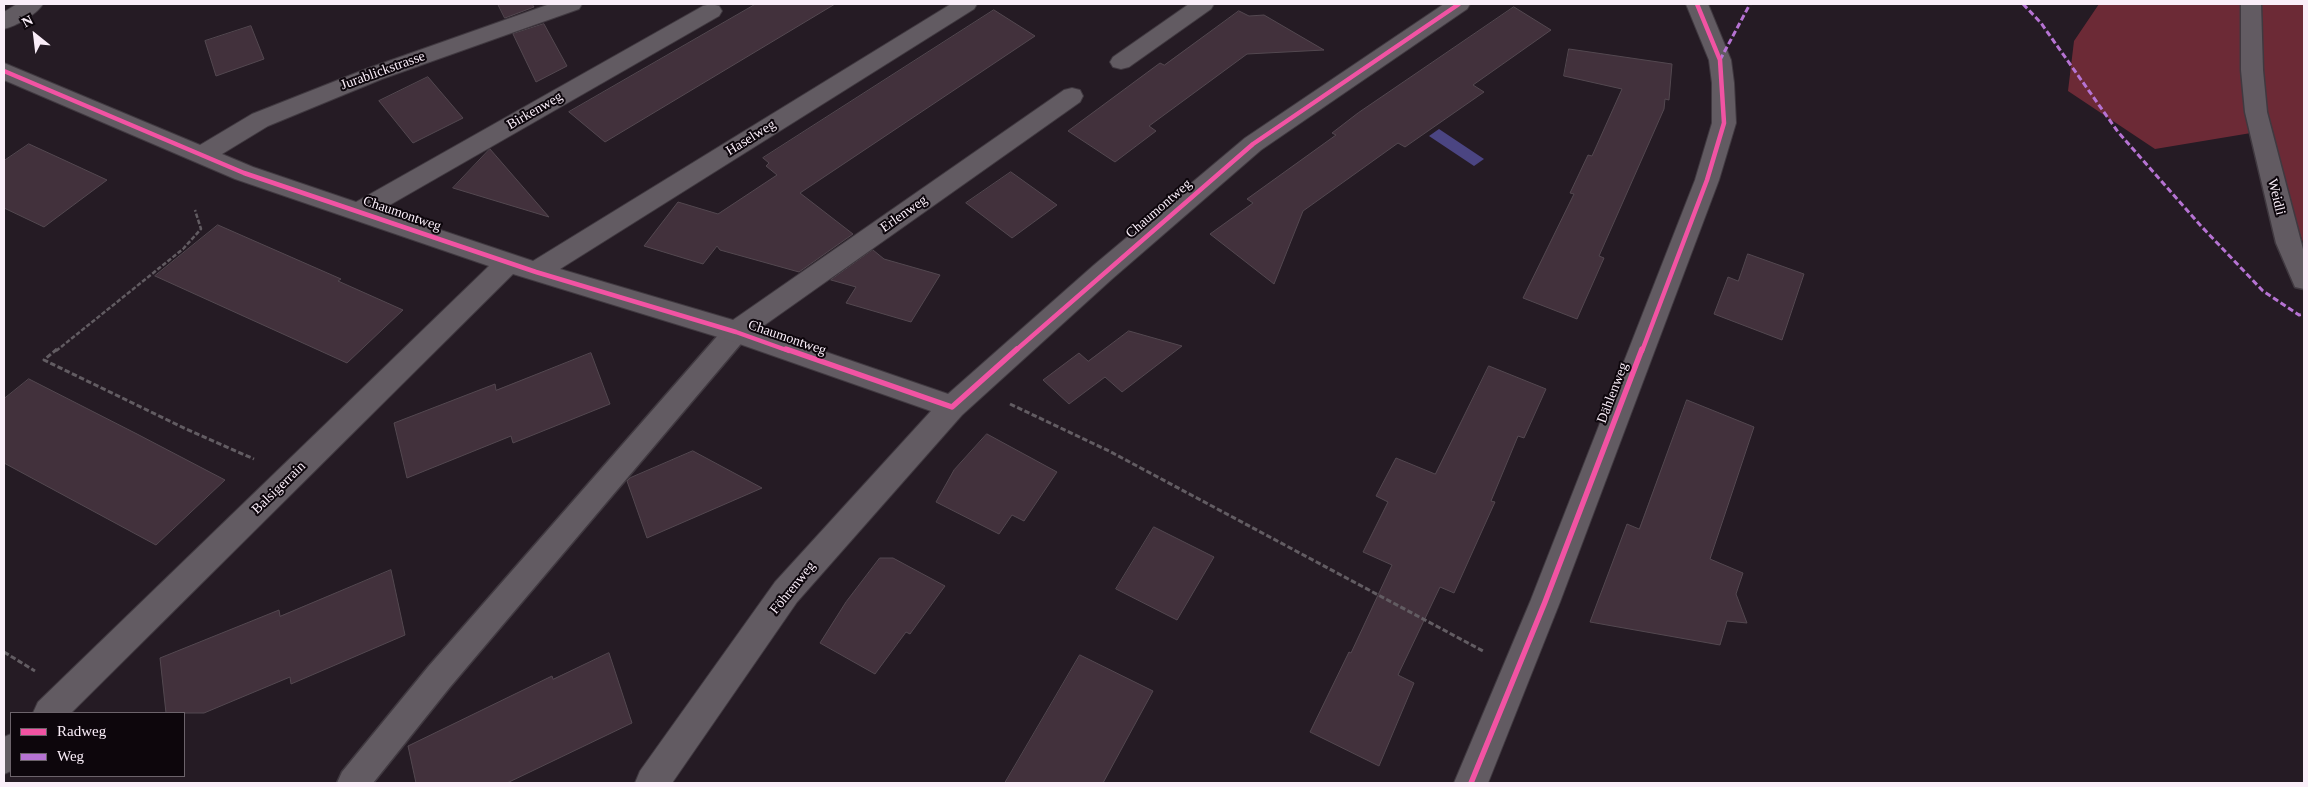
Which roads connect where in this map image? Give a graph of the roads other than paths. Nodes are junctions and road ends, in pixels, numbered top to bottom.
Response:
1 (571, 4) edge
2 (966, 4) edge
3 (1203, 4) edge
4 (1459, 4) edge
5 (1697, 4) edge
6 (2251, 4) edge
7 (711, 11) dead end
8 (1121, 62) dead end
9 (4, 72) edge
10 (1072, 96) dead end
11 (203, 154) junction
12 (359, 211) junction
13 (509, 262) junction
14 (536, 272) junction
15 (2304, 280) edge
16 (736, 332) junction
17 (963, 397) junction
18 (50, 712) edge
19 (378, 769) edge
20 (353, 783) edge
21 (652, 783) edge
22 (1471, 783) edge

1 - 11 street, Jurablickstrasse
2 - 14 street, Haselweg
3 - 8 street
4 - 17 street, Chaumontweg
5 - 22 street, Dählenweg
6 - 15 lane, Weidli
7 - 12 street, Birkenweg
9 - 11 street, Chaumontweg
10 - 16 street, Erlenweg
11 - 12 street, Chaumontweg
12 - 13 street, Chaumontweg
13 - 14 street, Chaumontweg
13 - 18 street, Balsigerrain
14 - 16 street, Chaumontweg
16 - 17 street, Chaumontweg
16 - 19 lane
17 - 21 street, Föhrenweg
19 - 20 lane

